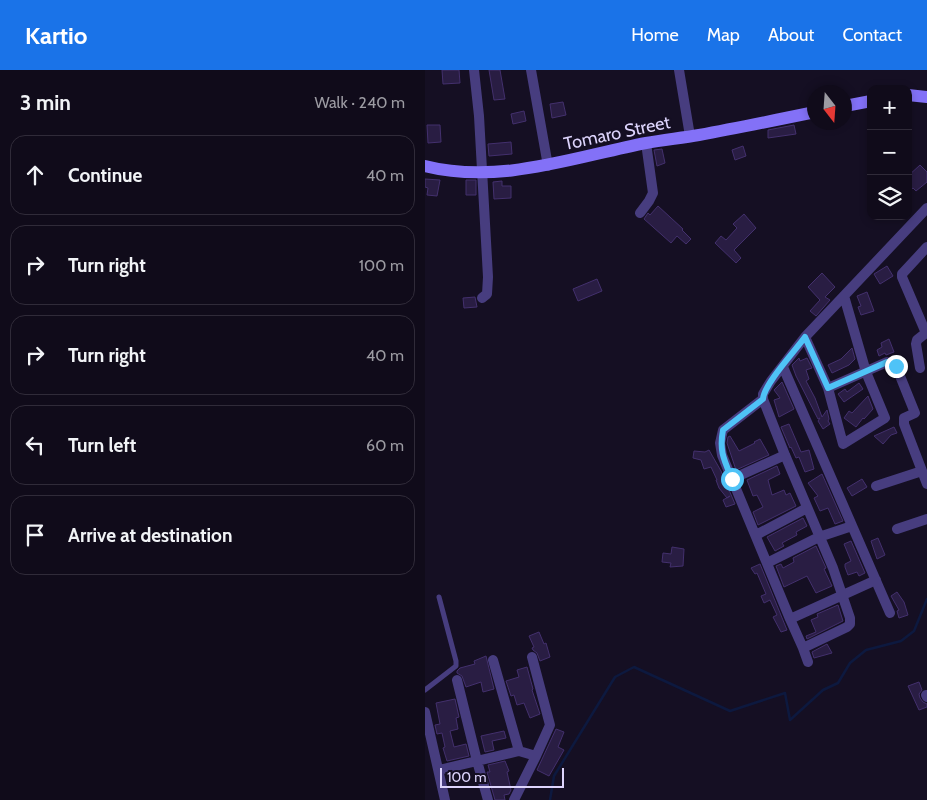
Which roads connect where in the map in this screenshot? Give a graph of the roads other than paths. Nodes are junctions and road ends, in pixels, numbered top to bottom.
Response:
1 (473, 70) edge
2 (531, 70) edge
3 (679, 70) edge
4 (912, 95) edge
5 (927, 97) edge
6 (867, 102) edge
7 (852, 105) edge
8 (807, 114) edge
9 (690, 136) junction
10 (646, 143) junction
11 (425, 166) edge
12 (548, 166) junction
13 (482, 171) junction
14 (927, 208) edge
15 (640, 214) dead end
16 (926, 250) edge
17 (844, 296) junction
18 (482, 298) dead end
19 (927, 333) edge
20 (805, 337) junction
21 (783, 367) junction
22 (919, 368) dead end
23 (866, 372) junction
24 (828, 388) junction
25 (763, 399) junction
26 (785, 455) junction
27 (922, 472) junction
28 (732, 479) junction
29 (927, 484) edge
30 (876, 486) dead end
31 (807, 508) junction
32 (927, 519) edge
33 (852, 526) junction
34 (897, 529) dead end
35 (756, 535) junction
36 (819, 538) junction
37 (767, 563) junction
38 (876, 580) junction
39 (841, 595) junction
40 (439, 597) dead end
41 (890, 613) dead end
42 (790, 619) junction
43 (803, 648) junction
44 (532, 657) dead end
45 (493, 660) dead end
46 (808, 662) dead end
47 (457, 680) dead end
48 (425, 690) edge
49 (425, 712) edge
50 (519, 751) junction
51 (536, 756) junction
52 (477, 761) junction
53 (439, 770) junction
54 (445, 800) edge
55 (488, 800) edge
56 (514, 800) edge

1 - 13 street
2 - 12 street
3 - 9 street
4 - 5 street
6 - 7 street
8 - 9 street, Tomaro Street
9 - 10 street, Tomaro Street
10 - 12 street, Tomaro Street
10 - 15 street
11 - 13 street, Tomaro Street
12 - 13 street, Tomaro Street
13 - 18 street
14 - 17 street
16 - 19 street
17 - 20 street
17 - 23 street
19 - 22 street
20 - 21 street
20 - 24 street
21 - 25 street
21 - 33 street
23 - 24 street
23 - 24 street
23 - 27 street
25 - 26 street
25 - 28 street
26 - 28 street
26 - 31 street
27 - 29 street
27 - 30 street
28 - 35 street
31 - 35 street
31 - 36 street
32 - 34 street
33 - 36 street
33 - 38 street
35 - 37 street
36 - 37 street
36 - 39 street
37 - 42 street
38 - 39 street
38 - 41 street
39 - 42 street
39 - 43 street
40 - 48 lane
42 - 43 street
43 - 46 street
44 - 51 street
45 - 50 street
47 - 52 street
49 - 53 street
50 - 51 street
50 - 52 street
51 - 56 street
52 - 53 street
52 - 55 street
53 - 54 street

